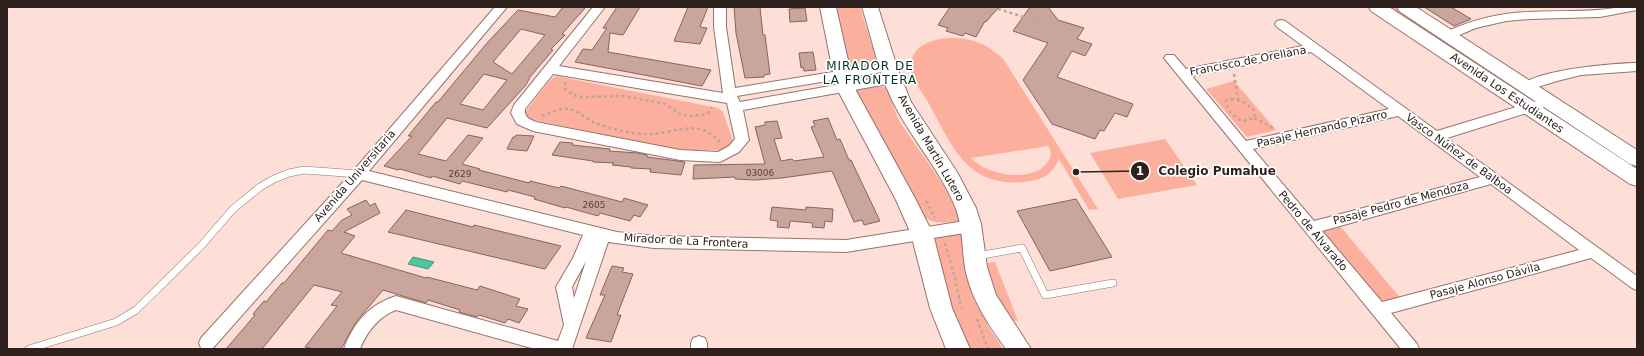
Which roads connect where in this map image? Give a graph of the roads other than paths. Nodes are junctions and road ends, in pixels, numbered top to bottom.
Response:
1 (501, 7) edge
2 (599, 7) edge
3 (720, 7) edge
4 (828, 7) edge
5 (870, 7) edge
6 (1377, 7) edge
7 (1405, 7) edge
8 (1634, 7) edge
9 (1281, 24) dead end
10 (1450, 35) junction
11 (1313, 48) junction
12 (1170, 58) dead end
13 (1637, 67) edge
14 (550, 69) junction
15 (891, 73) junction
16 (1183, 74) junction
17 (844, 80) junction
18 (1528, 86) junction
19 (729, 99) junction
20 (1549, 101) junction
21 (1528, 108) junction
22 (1400, 112) junction
23 (1435, 137) junction
24 (1244, 146) junction
25 (1636, 157) edge
26 (359, 174) junction
27 (1492, 179) junction
28 (1637, 179) edge
29 (971, 226) junction
30 (1310, 228) junction
31 (598, 233) junction
32 (922, 234) junction
33 (1592, 252) junction
34 (975, 257) junction
35 (1113, 283) dead end
36 (1637, 284) edge
37 (1378, 310) junction
38 (207, 343) dead end
39 (29, 349) edge
40 (352, 349) edge
41 (560, 349) edge
42 (564, 349) edge
43 (958, 349) edge
44 (1019, 349) edge
45 (1411, 349) edge

1 - 26 street, Avenida Universitaria
2 - 14 street
3 - 19 street
4 - 17 street
5 - 15 street, Avenida Martín Lutero
6 - 21 street, Avenida Los Estudiantes
7 - 10 street, Avenida Los Estudiantes
8 - 10 street
9 - 11 street, Vasco Núñez de Balboa
10 - 18 street, Avenida Los Estudiantes
11 - 16 street, Francisco de Orellana
11 - 22 street, Vasco Núñez de Balboa
12 - 16 street, Pedro de Alvarado
13 - 18 street
14 - 19 street
14 - 19 street
15 - 17 street
15 - 29 street, Avenida Martín Lutero
16 - 24 street, Pedro de Alvarado
17 - 19 street
17 - 32 street
18 - 20 street, Avenida Los Estudiantes
20 - 21 street
20 - 25 street, Avenida Los Estudiantes
21 - 23 street
21 - 28 street, Avenida Los Estudiantes
22 - 23 street, Vasco Núñez de Balboa
22 - 24 street, Pasaje Hernando Pizarro
23 - 27 street, Vasco Núñez de Balboa
24 - 30 street, Pedro de Alvarado
26 - 31 street, Mirador de La Frontera
26 - 38 street, Avenida Universitaria
26 - 39 lane
27 - 30 street, Pasaje Pedro de Mendoza
27 - 33 street, Vasco Núñez de Balboa
29 - 32 street, Mirador de La Frontera
29 - 34 street, Avenida Martín Lutero
30 - 37 street, Pedro de Alvarado
31 - 32 street, Mirador de La Frontera
31 - 42 street
32 - 43 street
33 - 36 street, Vasco Núñez de Balboa
33 - 37 street, Pasaje Alonso Dávila
34 - 35 lane
34 - 44 street, Avenida Martín Lutero
37 - 45 street, Pedro de Alvarado
40 - 41 street

